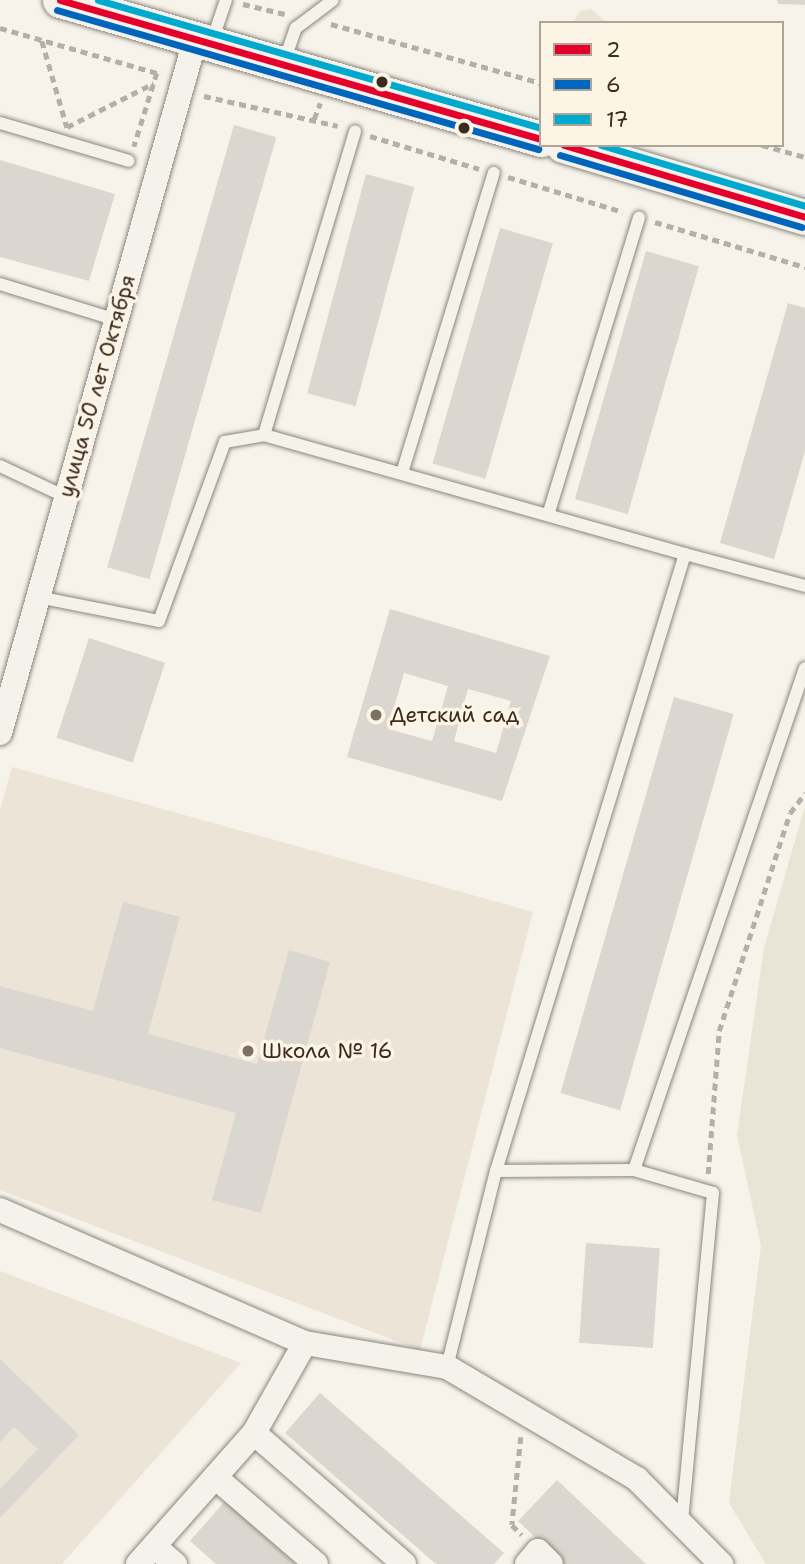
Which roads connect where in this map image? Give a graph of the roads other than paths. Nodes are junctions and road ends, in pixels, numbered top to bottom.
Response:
1 (60, 0) edge
2 (226, 0) edge
3 (333, 0) edge
4 (203, 42) junction
5 (282, 66) junction
6 (0, 123) edge
7 (355, 131) road end
8 (539, 138) edge
9 (570, 147) edge
10 (130, 161) road end
11 (494, 173) road end
12 (639, 217) road end
13 (805, 217) edge
14 (0, 284) edge
15 (116, 320) junction
16 (264, 435) junction
17 (0, 466) edge
18 (402, 473) junction
19 (66, 497) junction
20 (549, 512) junction
21 (685, 554) junction
22 (805, 586) edge
23 (38, 597) junction
24 (805, 668) edge
25 (2, 721) edge
26 (634, 1170) junction
27 (496, 1171) junction
28 (0, 1210) edge
29 (304, 1343) junction
30 (447, 1367) junction
31 (254, 1433) junction
32 (215, 1477) junction
33 (682, 1521) junction
34 (146, 1555) edge
35 (175, 1564) edge
36 (316, 1564) edge
37 (404, 1564) edge
38 (721, 1564) edge

1 - 4 street
2 - 4 lane
3 - 5 lane
4 - 5 street
4 - 15 street, улица 50 лет Октября
5 - 8 street
6 - 10 lane
7 - 16 lane
9 - 13 street
11 - 18 lane
12 - 20 lane
14 - 15 lane
15 - 19 street, улица 50 лет Октября
16 - 18 lane
16 - 23 lane
17 - 19 lane
18 - 20 lane
19 - 23 street, улица 50 лет Октября
20 - 21 lane
21 - 22 lane
21 - 27 lane
23 - 25 street, улица 50 лет Октября
24 - 26 lane
26 - 27 lane
26 - 33 lane
27 - 30 lane
28 - 29 street
29 - 30 street
29 - 31 street
30 - 33 street
31 - 32 street
31 - 37 street
32 - 34 street
32 - 36 street
33 - 38 street
34 - 35 street

